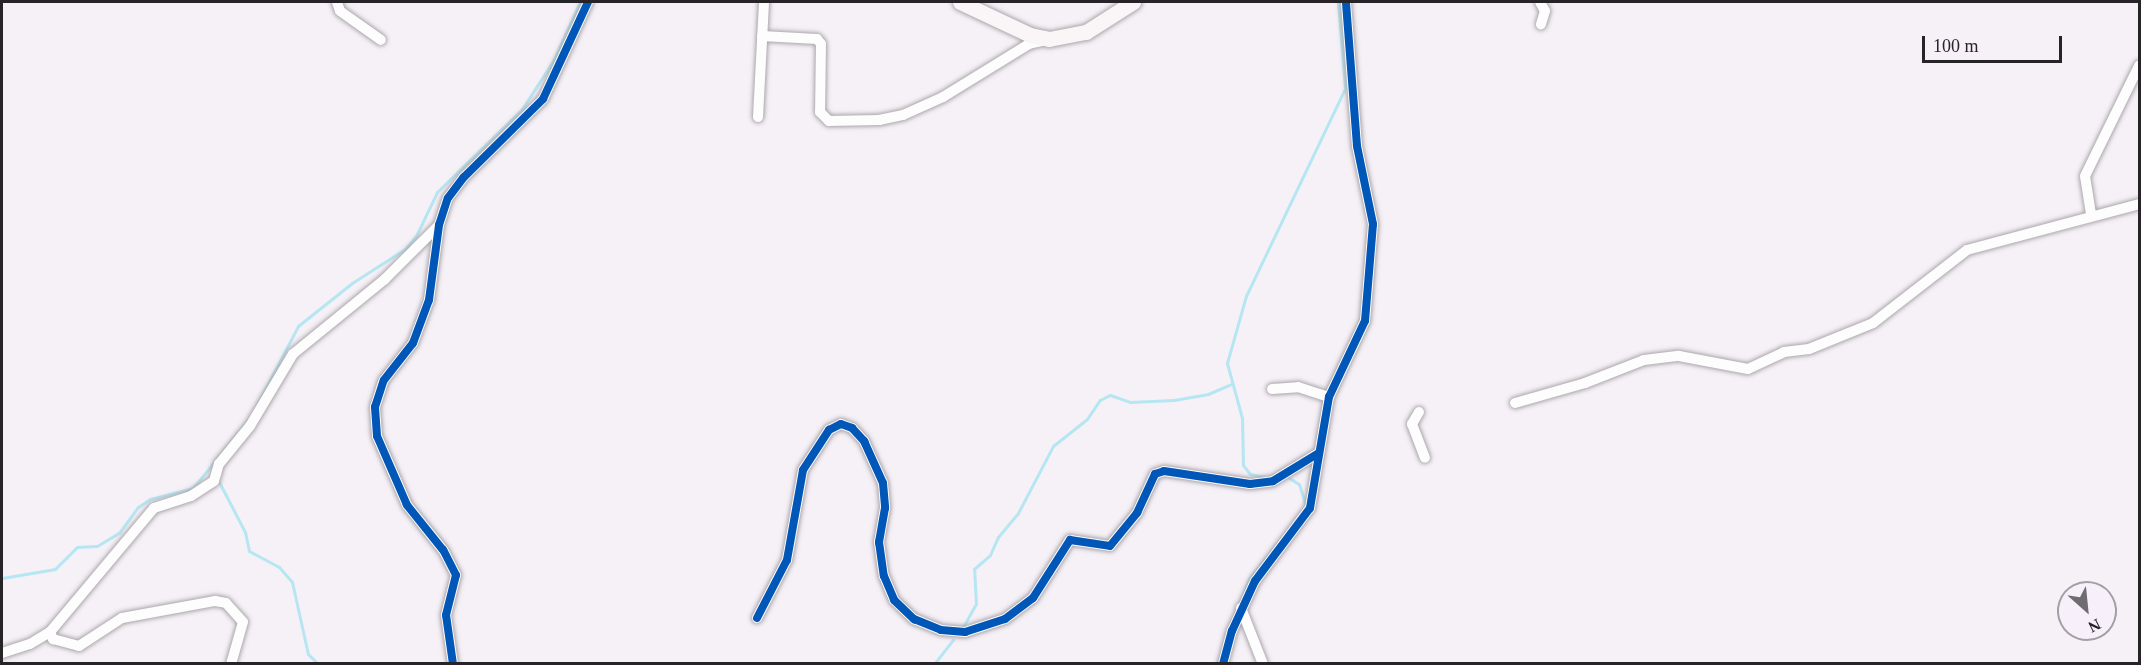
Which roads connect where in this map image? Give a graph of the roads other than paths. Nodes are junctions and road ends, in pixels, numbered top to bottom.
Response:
1 (337, 2) edge
2 (588, 2) edge
3 (764, 2) edge
4 (960, 2) edge
5 (1134, 2) edge
6 (1346, 2) edge
7 (1540, 2) edge
8 (1541, 24) dead end
9 (762, 36) junction
10 (1049, 39) junction
11 (381, 40) dead end
12 (2139, 66) edge
13 (758, 117) dead end
14 (2139, 204) edge
15 (2091, 214) junction
16 (439, 225) junction
17 (1272, 389) dead end
18 (1329, 397) junction
19 (1515, 403) dead end
20 (1419, 412) dead end
21 (1317, 454) junction
22 (1425, 458) dead end
23 (1241, 608) junction
24 (757, 618) dead end
25 (50, 632) junction
26 (2, 653) edge
27 (231, 663) edge
28 (453, 663) edge
29 (1222, 663) edge
30 (1263, 663) edge

1 - 11 street
2 - 16 street
3 - 9 street
4 - 10 main road
5 - 10 main road
6 - 18 street
7 - 8 street
9 - 10 street
9 - 13 street
12 - 15 street
14 - 15 street
15 - 19 street
16 - 25 street
16 - 28 street
17 - 18 street
18 - 21 street
20 - 22 street
21 - 23 street
21 - 24 street
23 - 29 street
23 - 30 street
25 - 26 street
25 - 27 street

